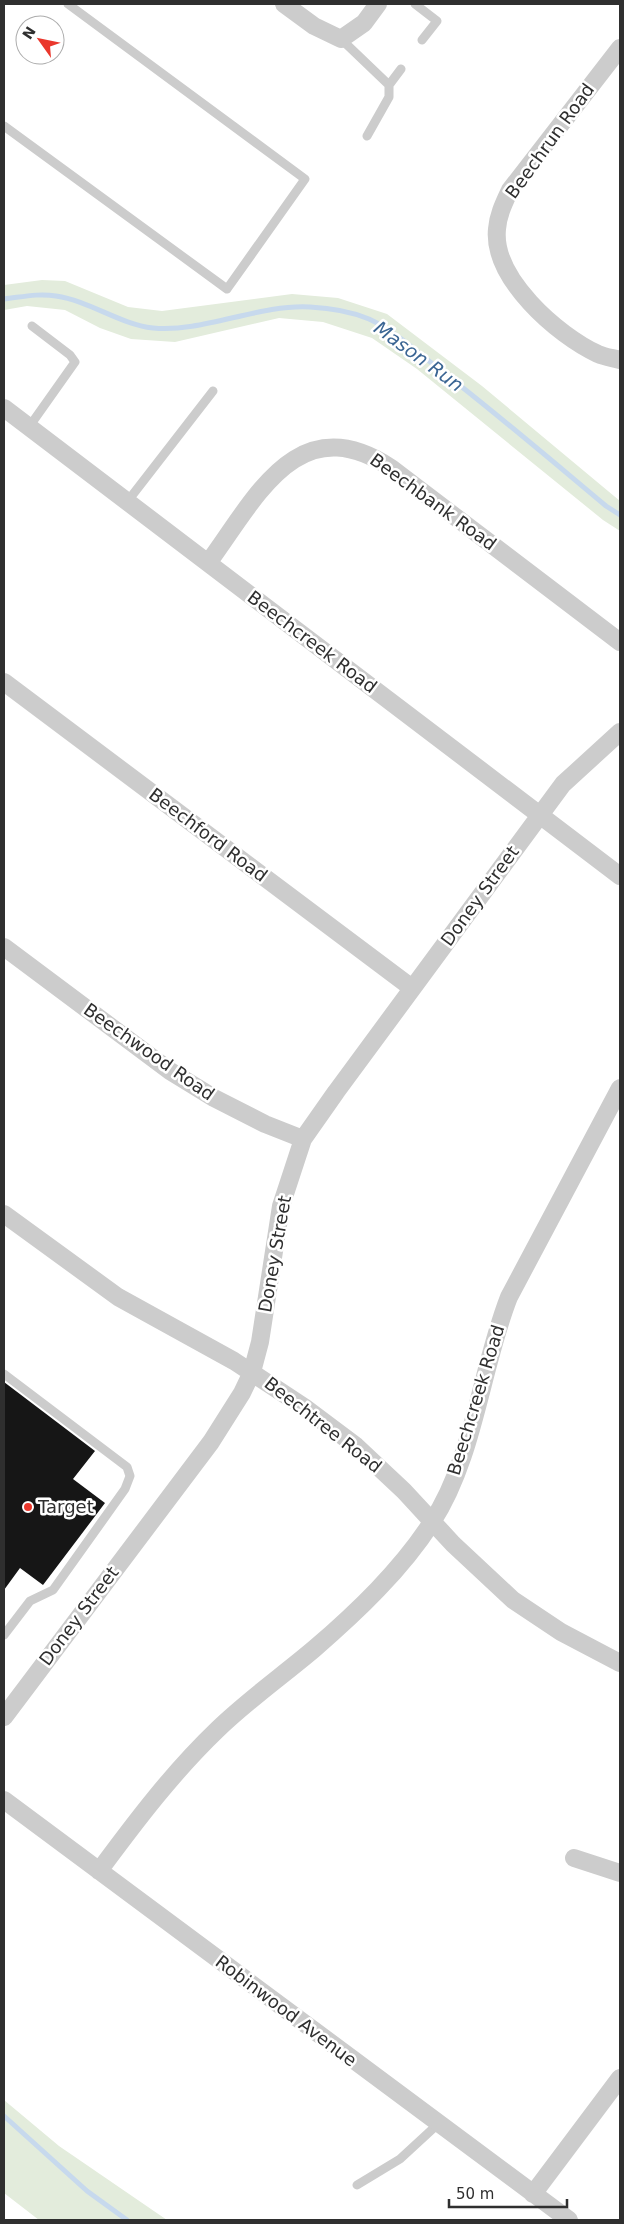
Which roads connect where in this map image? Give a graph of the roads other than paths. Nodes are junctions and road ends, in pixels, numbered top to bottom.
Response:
1 (68, 4) edge
2 (284, 4) edge
3 (378, 4) edge
4 (415, 4) edge
5 (341, 39) junction
6 (422, 40) dead end
7 (620, 48) edge
8 (400, 69) dead end
9 (389, 85) junction
10 (4, 126) edge
11 (367, 136) dead end
12 (32, 326) dead end
13 (620, 360) edge
14 (213, 391) dead end
15 (4, 408) edge
16 (29, 427) junction
17 (127, 502) junction
18 (208, 563) junction
19 (620, 642) edge
20 (4, 682) edge
21 (620, 732) edge
22 (540, 815) junction
23 (620, 876) edge
24 (4, 947) edge
25 (412, 988) junction
26 (620, 1088) edge
27 (304, 1140) junction
28 (4, 1214) edge
29 (252, 1372) junction
30 (4, 1374) edge
31 (433, 1521) junction
32 (4, 1634) edge
33 (620, 1663) edge
34 (4, 1717) edge
35 (4, 1800) edge
36 (574, 1858) dead end
37 (99, 1871) junction
38 (620, 1873) edge
39 (620, 2078) edge
40 (438, 2124) junction
41 (357, 2185) dead end
42 (533, 2194) junction
43 (569, 2220) edge

1 - 10 lane
2 - 5 street
3 - 5 street
4 - 6 lane
5 - 9 lane
7 - 13 street, Beechrun Road
8 - 9 lane
9 - 11 lane
12 - 16 lane
14 - 17 lane
15 - 16 street, Beechcreek Road
16 - 17 street, Beechcreek Road
17 - 18 street, Beechcreek Road
18 - 19 street, Beechbank Road
18 - 22 street, Beechcreek Road
20 - 25 street, Beechford Road
21 - 22 street, Doney Street
22 - 23 street, Beechcreek Road
22 - 25 street, Doney Street
24 - 27 street, Beechwood Road
25 - 27 street, Doney Street
26 - 31 street, Beechcreek Road
27 - 29 street, Doney Street
28 - 29 street, Beechtree Road
29 - 31 street, Beechtree Road
29 - 34 street, Doney Street
30 - 32 lane
31 - 33 street, Beechtree Road
31 - 37 street, Beechcreek Road
35 - 37 street, Robinwood Avenue
36 - 38 street
37 - 40 street, Robinwood Avenue
39 - 42 street
40 - 41 lane
40 - 42 street, Robinwood Avenue
42 - 43 street, Robinwood Avenue

